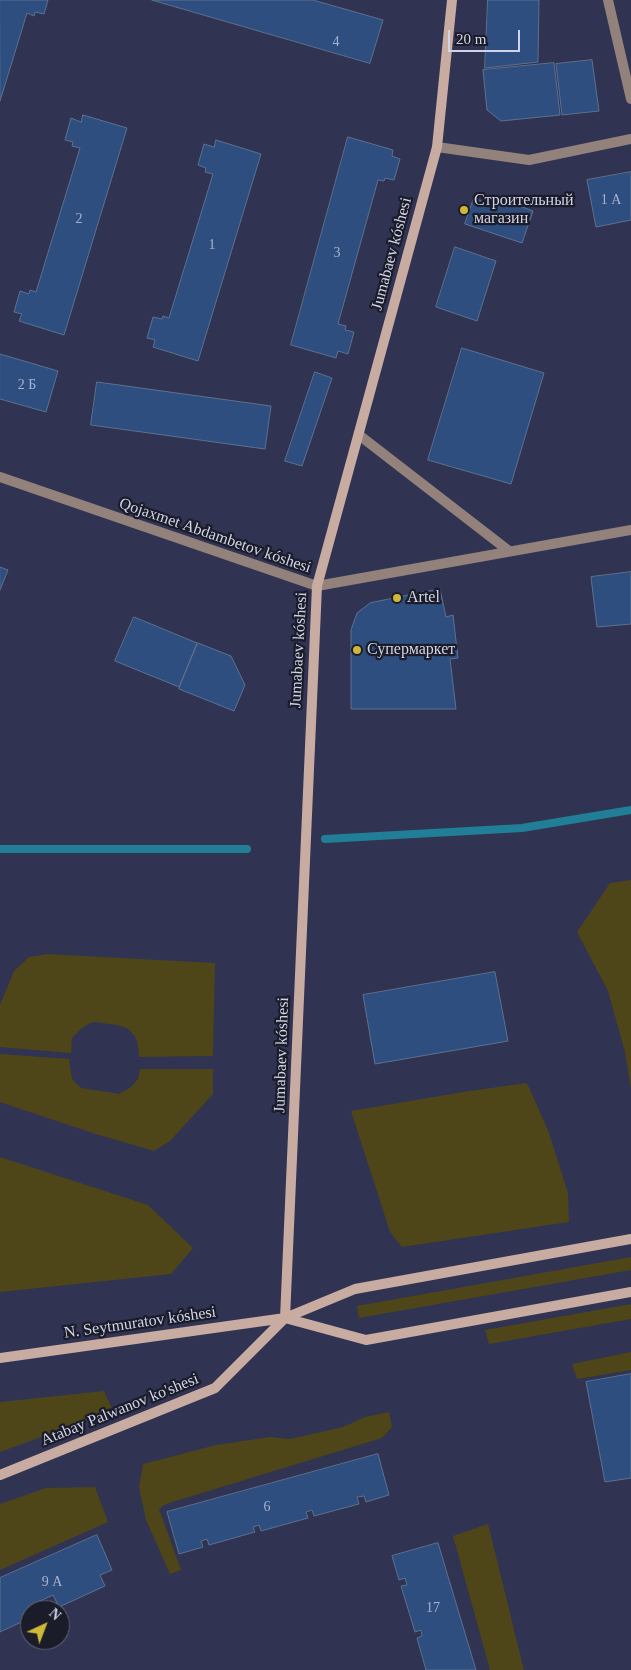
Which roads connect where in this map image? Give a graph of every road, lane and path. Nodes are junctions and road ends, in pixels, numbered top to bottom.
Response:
1 (452, 0) edge
2 (608, 0) edge
3 (631, 99) edge
4 (631, 139) edge
5 (437, 147) junction
6 (359, 435) junction
7 (0, 478) edge
8 (631, 530) edge
9 (509, 552) junction
10 (317, 586) junction
11 (631, 1239) edge
12 (631, 1292) edge
13 (285, 1318) junction
14 (0, 1358) edge
15 (0, 1476) edge

1 - 5 street, Jumabaev kóshesi
2 - 3 street
4 - 5 street
5 - 6 street, Jumabaev kóshesi
6 - 9 street
6 - 10 street, Jumabaev kóshesi
7 - 10 street, Qojaxmet Abdambetov kóshesi
8 - 9 street, Qojaxmet Abdambetov kóshesi
9 - 10 street, Qojaxmet Abdambetov kóshesi
10 - 13 street, Jumabaev kóshesi
11 - 13 street
12 - 13 street
13 - 14 street, N. Seytmuratov kóshesi
13 - 15 street, Atabay Palwanov ko'shesi

